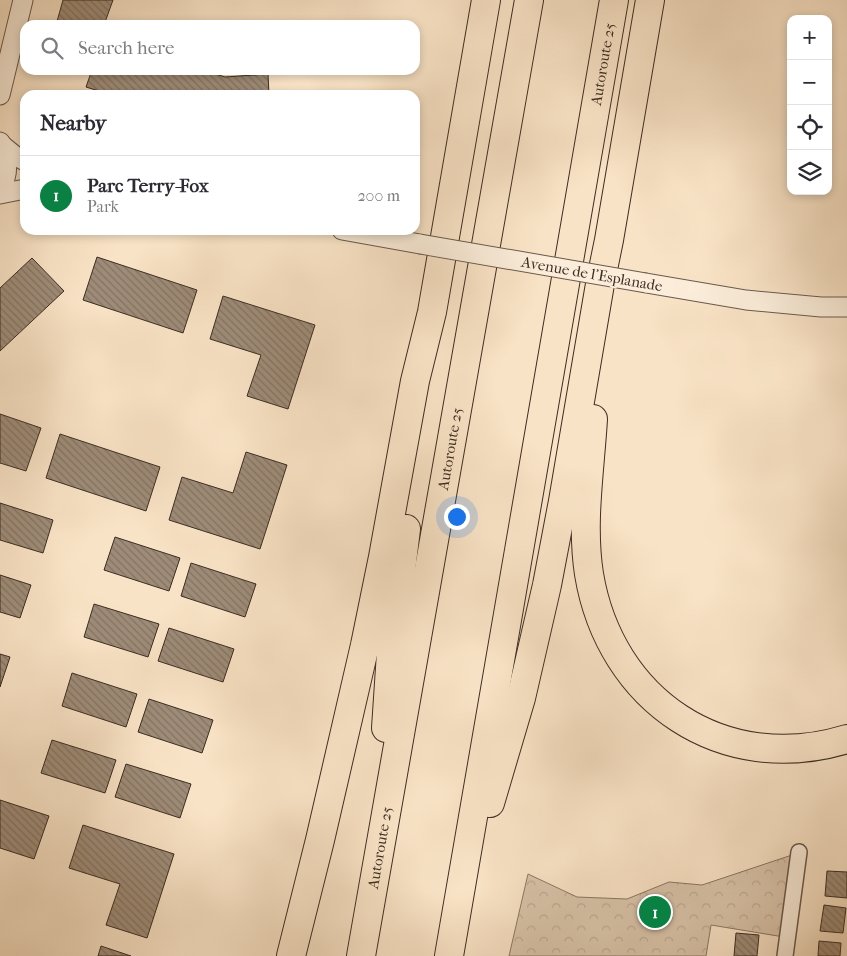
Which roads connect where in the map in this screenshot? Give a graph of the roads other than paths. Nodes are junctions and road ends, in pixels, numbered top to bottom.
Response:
1 (14, 0) edge
2 (23, 0) edge
3 (486, 0) edge
4 (528, 0) edge
5 (614, 0) edge
6 (650, 0) edge
7 (0, 37) edge
8 (0, 95) edge
9 (1, 143) edge
10 (20, 158) edge
11 (0, 189) edge
12 (20, 190) edge
13 (0, 194) edge
14 (370, 235) edge
15 (600, 284) junction
16 (846, 308) edge
17 (432, 312) junction
18 (847, 739) edge
19 (799, 852) dead end
20 (375, 875) junction
21 (455, 924) junction
22 (291, 956) edge
23 (361, 956) edge
24 (449, 956) edge
25 (785, 956) edge

1 - 7 street
2 - 8 street
3 - 17 highway
4 - 20 highway, Autoroute 25
5 - 21 highway, Autoroute 25
6 - 15 highway
9 - 10 street
9 - 11 street
12 - 13 street
14 - 16 street, Avenue de l'Esplanade, bridge
15 - 18 highway
15 - 21 highway
17 - 20 highway
17 - 22 highway
19 - 25 street
20 - 23 highway, Autoroute 25
21 - 24 highway, Autoroute 25

